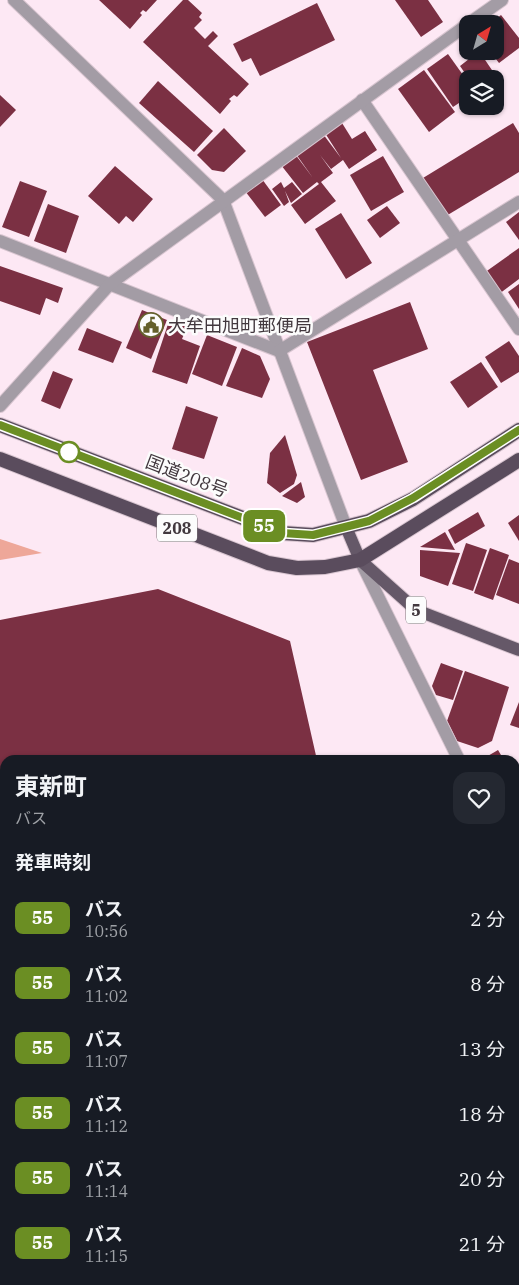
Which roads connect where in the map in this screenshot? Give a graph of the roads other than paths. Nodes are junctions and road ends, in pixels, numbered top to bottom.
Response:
1 (14, 0) edge
2 (502, 0) edge
3 (481, 15) edge
4 (459, 30) edge
5 (362, 100) junction
6 (224, 200) junction
7 (519, 202) edge
8 (458, 239) junction
9 (0, 241) edge
10 (110, 284) junction
11 (519, 329) edge
12 (279, 351) junction
13 (0, 406) edge
14 (0, 425) edge
15 (519, 430) edge
16 (0, 459) edge
17 (519, 460) edge
18 (346, 527) junction
19 (360, 560) junction
20 (519, 650) edge
21 (457, 755) edge

1 - 6 street
2 - 3 street
4 - 5 street
5 - 6 street
5 - 8 street
6 - 10 street
6 - 12 street
7 - 8 street
8 - 11 street
8 - 12 street
9 - 10 street
10 - 12 street
10 - 13 street
12 - 18 street
14 - 18 highway, 国道208号 / 208
15 - 18 highway, 国道208号 / 208
16 - 19 highway, 208
17 - 19 highway, 208
18 - 19 main road, 5
19 - 20 main road, 5
19 - 21 street

